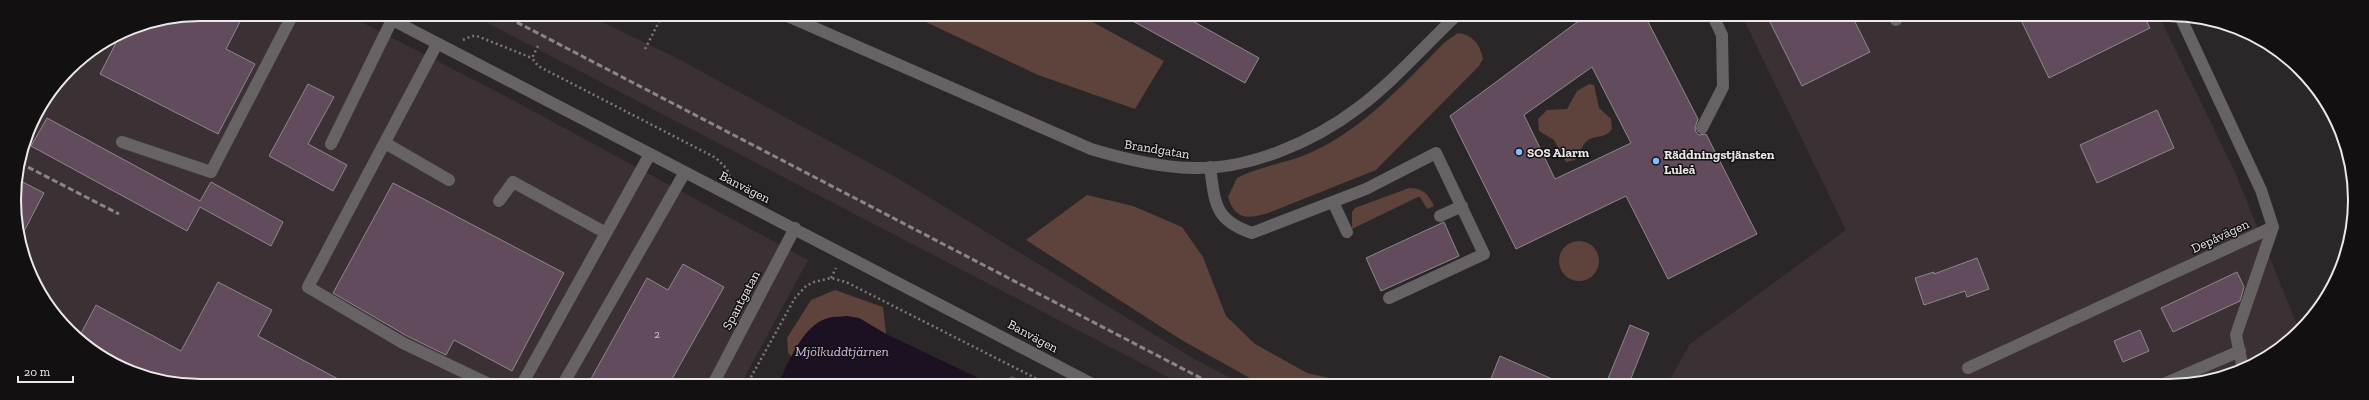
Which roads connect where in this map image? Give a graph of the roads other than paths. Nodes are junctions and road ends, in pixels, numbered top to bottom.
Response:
1 (289, 21) edge
2 (392, 21) edge
3 (394, 21) edge
4 (799, 21) edge
5 (1451, 21) edge
6 (1715, 21) edge
7 (2183, 21) edge
8 (438, 44) junction
9 (1702, 128) dead end
10 (122, 142) dead end
11 (385, 143) junction
12 (330, 144) dead end
13 (650, 154) junction
14 (1210, 167) junction
15 (685, 172) junction
16 (449, 180) dead end
17 (499, 201) dead end
18 (1333, 202) junction
19 (1462, 206) junction
20 (1440, 216) dead end
21 (2273, 227) junction
22 (795, 228) junction
23 (1346, 232) dead end
24 (606, 234) junction
25 (1389, 298) dead end
26 (2240, 351) junction
27 (2242, 363) edge
28 (1968, 368) dead end
29 (478, 379) edge
30 (525, 379) edge
31 (566, 379) edge
32 (716, 379) edge
33 (1083, 379) edge
34 (2175, 379) edge

1 - 10 street
2 - 12 street
3 - 8 street, Banvägen
4 - 14 street, Brandgatan
5 - 14 street, Brandgatan
6 - 9 street
7 - 21 street
8 - 11 street
8 - 13 street, Banvägen
11 - 16 street
11 - 29 street
13 - 15 street, Banvägen
13 - 24 street
14 - 18 street
15 - 22 street, Banvägen
15 - 31 street
17 - 24 street
18 - 19 street
18 - 23 street
19 - 20 street
19 - 25 street
21 - 26 street
21 - 28 street, Depåvägen
22 - 32 street, Spantgatan
22 - 33 street, Banvägen
24 - 30 street
26 - 27 street
26 - 34 street

